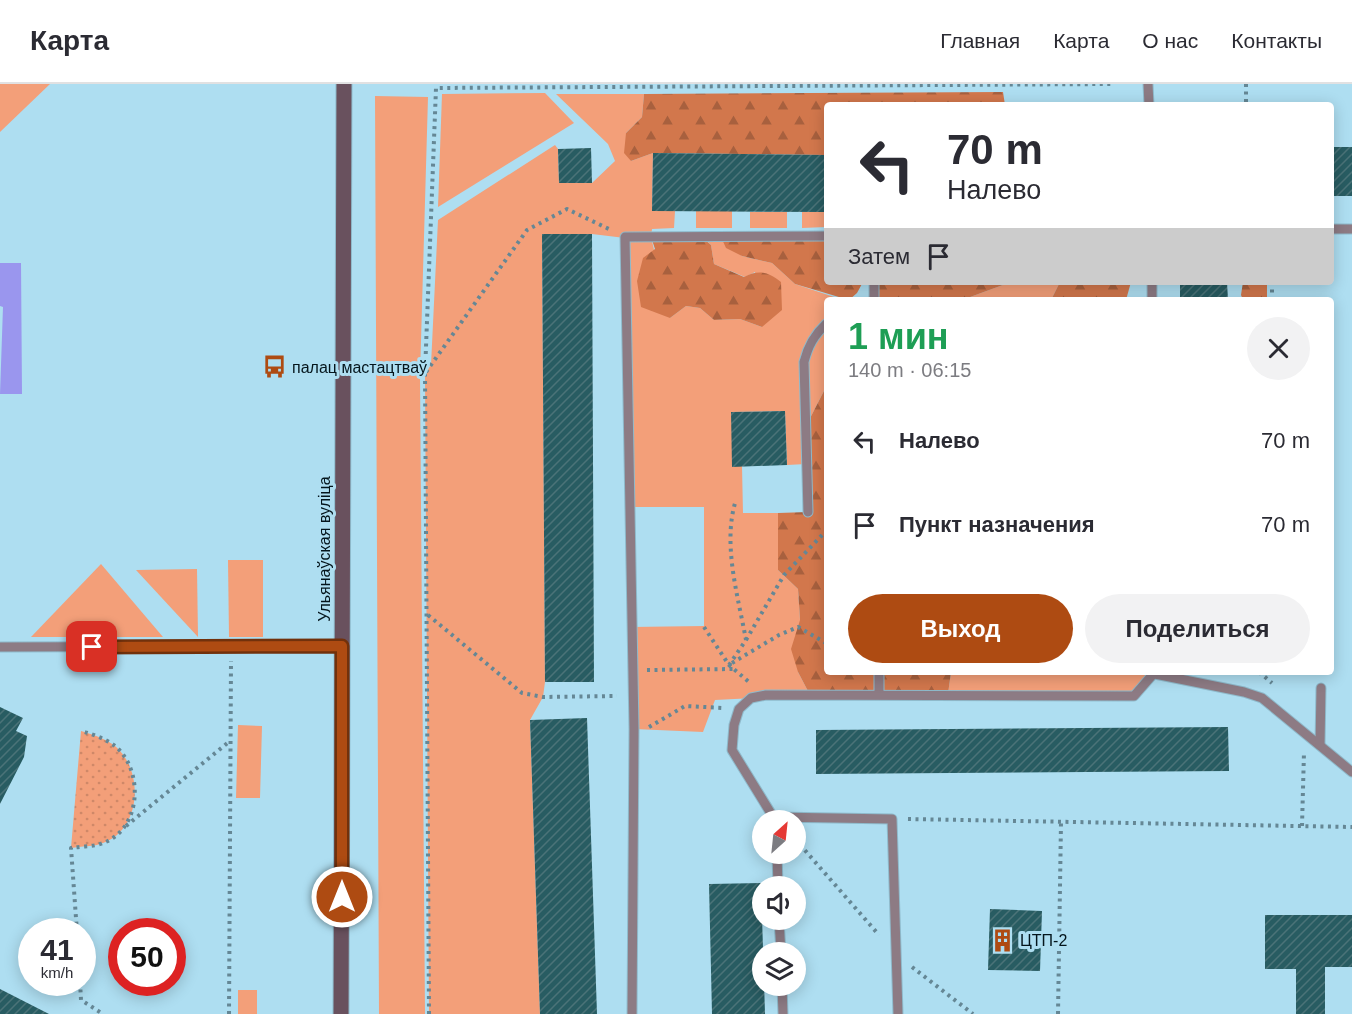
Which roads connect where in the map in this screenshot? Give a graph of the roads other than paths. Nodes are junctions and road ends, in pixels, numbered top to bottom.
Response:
1 (344, 84) edge
2 (1148, 84) edge
3 (1149, 102) edge
4 (1334, 229) edge
5 (1352, 229) edge
6 (824, 236) edge
7 (824, 326) edge
8 (808, 512) dead end
9 (342, 646) junction
10 (0, 647) edge
11 (879, 675) edge
12 (1153, 675) edge
13 (1164, 675) edge
14 (1321, 688) dead end
15 (879, 694) junction
16 (1320, 745) junction
17 (1352, 772) edge
18 (770, 810) edge
19 (806, 818) edge
20 (782, 996) edge
21 (341, 1014) edge
22 (632, 1014) edge
23 (783, 1014) edge
24 (898, 1014) edge

1 - 9 main road, Ульянаўская вуліца
2 - 3 lane
4 - 5 lane
6 - 22 lane
7 - 8 lane
9 - 10 lane
9 - 21 main road, Ульянаўская вуліца
11 - 15 lane
12 - 15 lane
13 - 16 lane
14 - 16 lane
15 - 18 lane
16 - 17 lane
19 - 24 lane
20 - 23 lane

